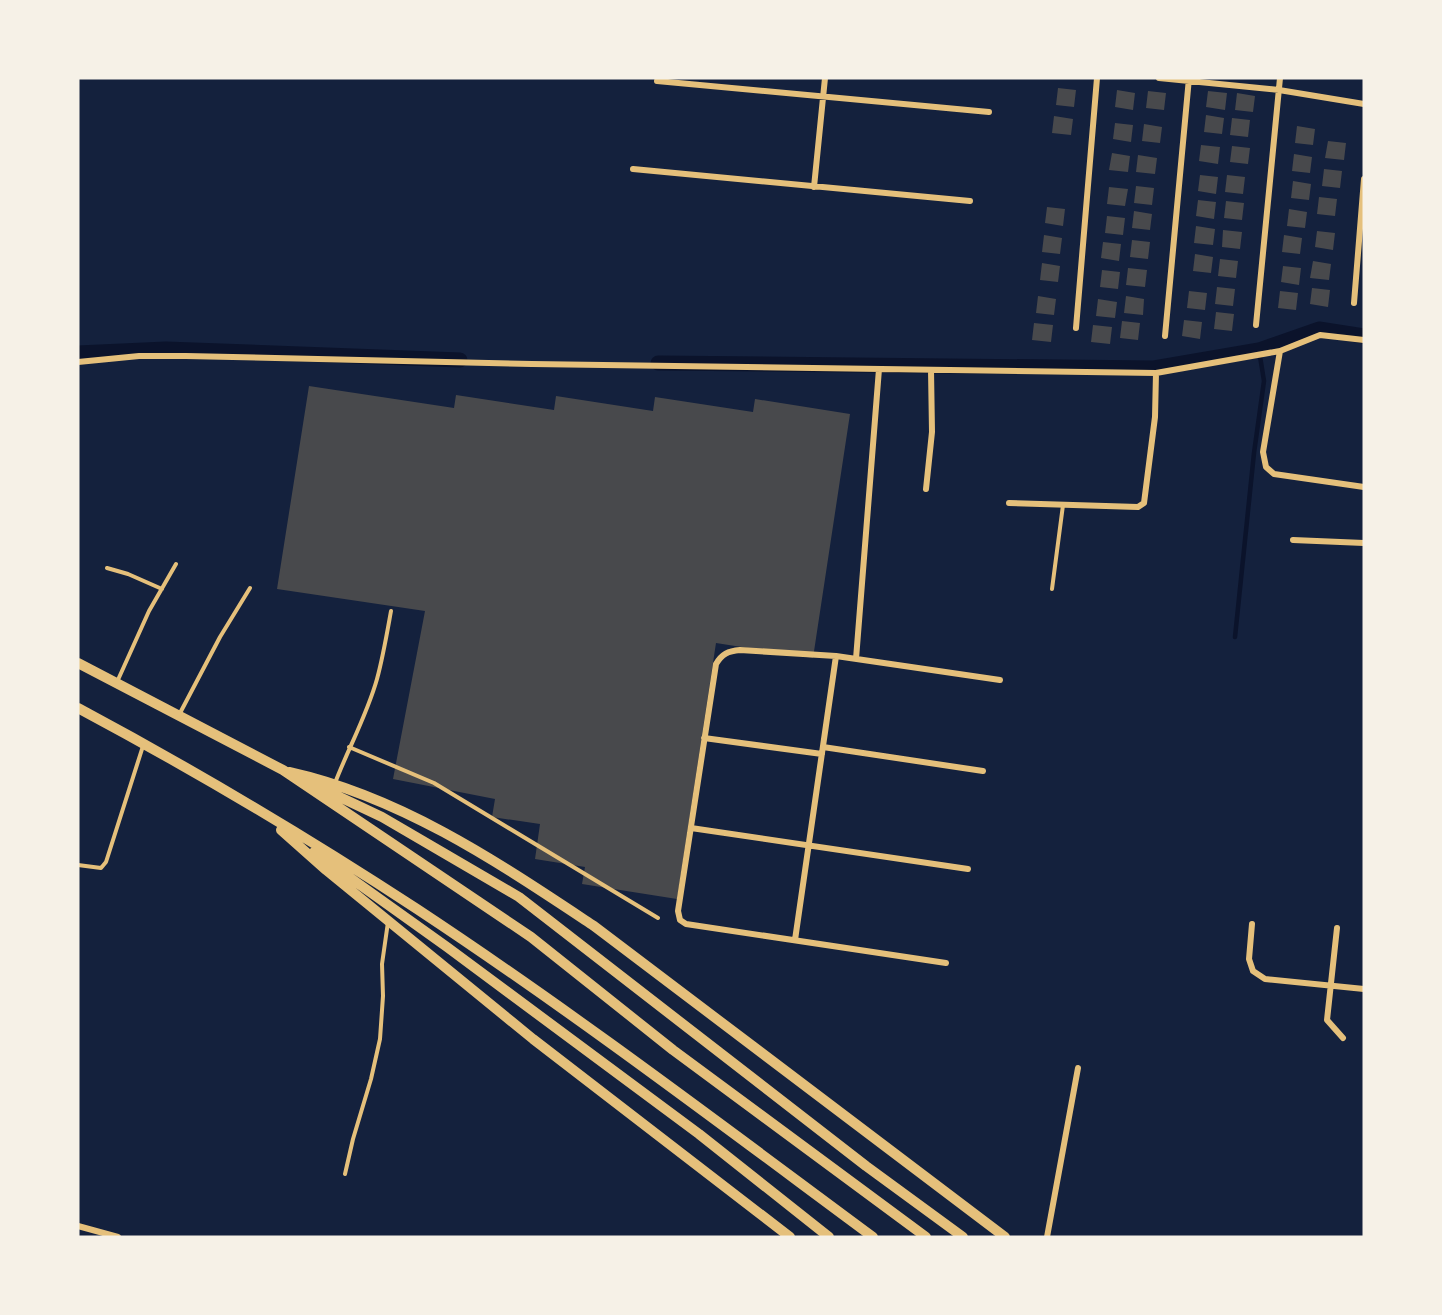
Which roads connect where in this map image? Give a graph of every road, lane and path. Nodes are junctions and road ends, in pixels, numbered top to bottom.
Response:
1 (825, 78) edge
2 (1097, 78) edge
3 (1159, 78) edge
4 (1280, 78) edge
5 (1189, 79) edge
6 (657, 81) dead end
7 (1279, 90) junction
8 (823, 98) junction
9 (1364, 104) edge
10 (989, 112) dead end
11 (633, 169) dead end
12 (1364, 179) edge
13 (814, 188) junction
14 (970, 201) dead end
15 (1354, 303) dead end
16 (1256, 325) dead end
17 (1076, 328) dead end
18 (1165, 336) dead end
19 (1364, 340) edge
20 (1280, 351) junction
21 (78, 362) edge
22 (879, 369) junction
23 (931, 370) junction
24 (1156, 374) junction
25 (1364, 487) edge
26 (926, 489) dead end
27 (1009, 503) dead end
28 (1063, 505) junction
29 (1293, 540) dead end
30 (1364, 543) edge
31 (176, 564) dead end
32 (107, 568) dead end
33 (250, 588) dead end
34 (162, 589) junction
35 (1052, 589) dead end
36 (391, 611) dead end
37 (836, 656) junction
38 (856, 659) junction
39 (78, 663) edge
40 (1000, 680) dead end
41 (116, 683) junction
42 (78, 708) edge
43 (178, 716) junction
44 (704, 738) junction
45 (144, 744) junction
46 (349, 747) junction
47 (822, 751) junction
48 (283, 770) junction
49 (983, 771) dead end
50 (334, 784) junction
51 (255, 809) junction
52 (691, 828) junction
53 (809, 845) junction
54 (78, 866) edge
55 (968, 869) dead end
56 (658, 918) dead end
57 (388, 921) junction
58 (1252, 924) dead end
59 (1337, 928) dead end
60 (795, 940) junction
61 (946, 963) dead end
62 (1331, 986) junction
63 (1364, 989) edge
64 (1343, 1038) dead end
65 (1078, 1068) dead end
66 (345, 1174) dead end
67 (78, 1226) edge
68 (118, 1237) edge
69 (790, 1237) edge
70 (830, 1237) edge
71 (873, 1237) edge
72 (926, 1237) edge
73 (963, 1237) edge
74 (1005, 1237) edge
75 (1047, 1237) edge

1 - 8 street
2 - 17 street
3 - 5 street
4 - 7 street
5 - 7 street
5 - 18 street
6 - 8 street
7 - 9 street
7 - 16 street
8 - 10 street
8 - 13 street
11 - 13 street
12 - 15 street
13 - 14 street
19 - 20 street
20 - 24 street
20 - 25 street
21 - 22 street
22 - 23 street
22 - 38 street
23 - 24 street
23 - 26 street
24 - 28 street
27 - 28 street
28 - 35 lane
29 - 30 street
31 - 34 lane
32 - 34 lane
33 - 43 lane
34 - 41 lane
36 - 46 lane
37 - 38 street
37 - 44 street
37 - 47 street
38 - 40 street
39 - 41 main road
41 - 43 main road
42 - 45 main road
43 - 48 main road
44 - 47 street
44 - 52 street
45 - 51 main road
45 - 54 lane
46 - 50 lane
46 - 56 lane
47 - 49 street
47 - 53 street
48 - 50 main road
48 - 72 main road
48 - 73 main road
50 - 74 main road
51 - 57 main road
51 - 70 main road
51 - 71 main road
52 - 53 street
52 - 60 street
53 - 55 street
53 - 60 street
57 - 66 lane
57 - 69 main road
58 - 62 street
59 - 62 street
60 - 61 street
62 - 63 street
62 - 64 street
65 - 75 street
67 - 68 street

